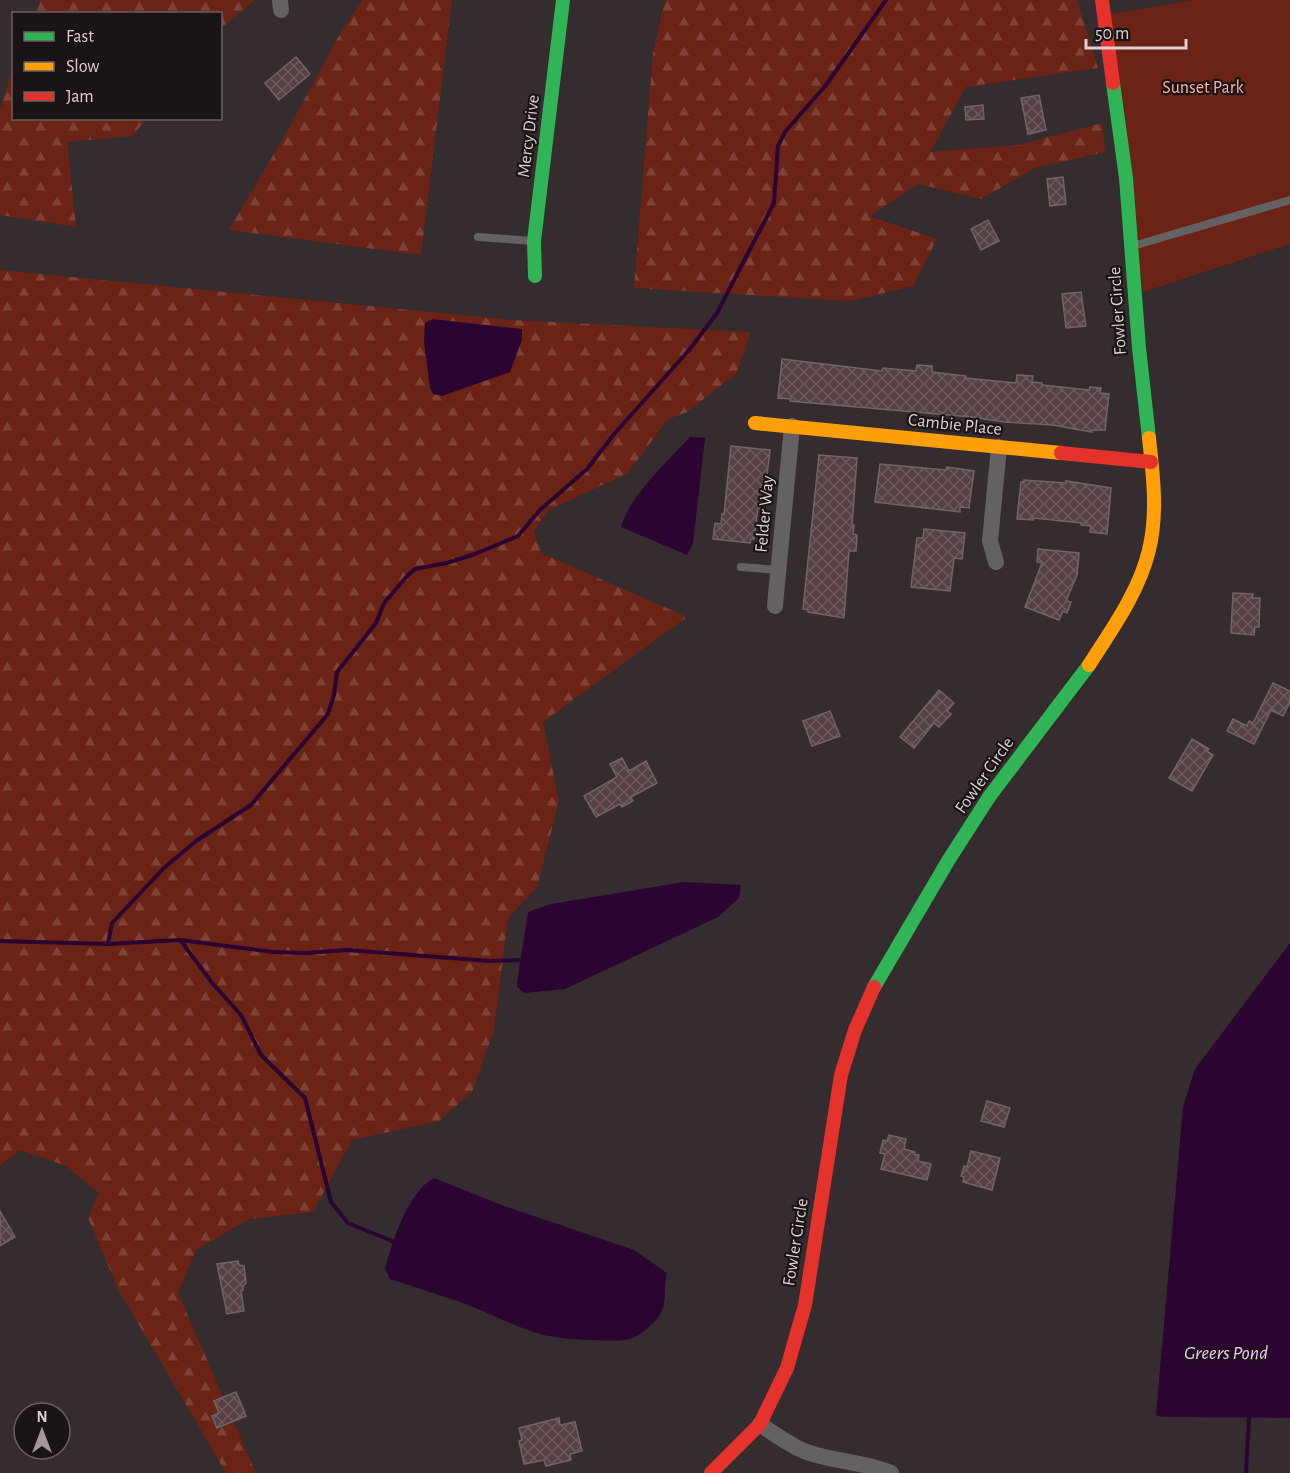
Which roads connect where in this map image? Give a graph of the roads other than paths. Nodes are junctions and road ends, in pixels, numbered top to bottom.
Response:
1 (564, 0) edge
2 (1102, 0) edge
3 (1290, 200) edge
4 (478, 237) dead end
5 (534, 241) junction
6 (1132, 246) junction
7 (534, 276) dead end
8 (755, 423) dead end
9 (792, 426) junction
10 (999, 447) junction
11 (1151, 462) junction
12 (996, 562) dead end
13 (741, 567) dead end
14 (779, 570) junction
15 (775, 606) dead end
16 (760, 1424) junction
17 (711, 1473) edge
18 (891, 1473) edge

1 - 5 street, Mercy Drive
2 - 6 street, Fowler Circle
3 - 6 lane
4 - 5 lane
5 - 7 street, Mercy Drive
6 - 11 street, Fowler Circle
8 - 9 street, Cambie Place
9 - 10 street, Cambie Place
9 - 14 street, Felder Way
10 - 11 street, Cambie Place
10 - 12 street
11 - 16 street, Fowler Circle
13 - 14 lane
14 - 15 street, Felder Way
16 - 17 street, Fowler Circle
16 - 18 street

